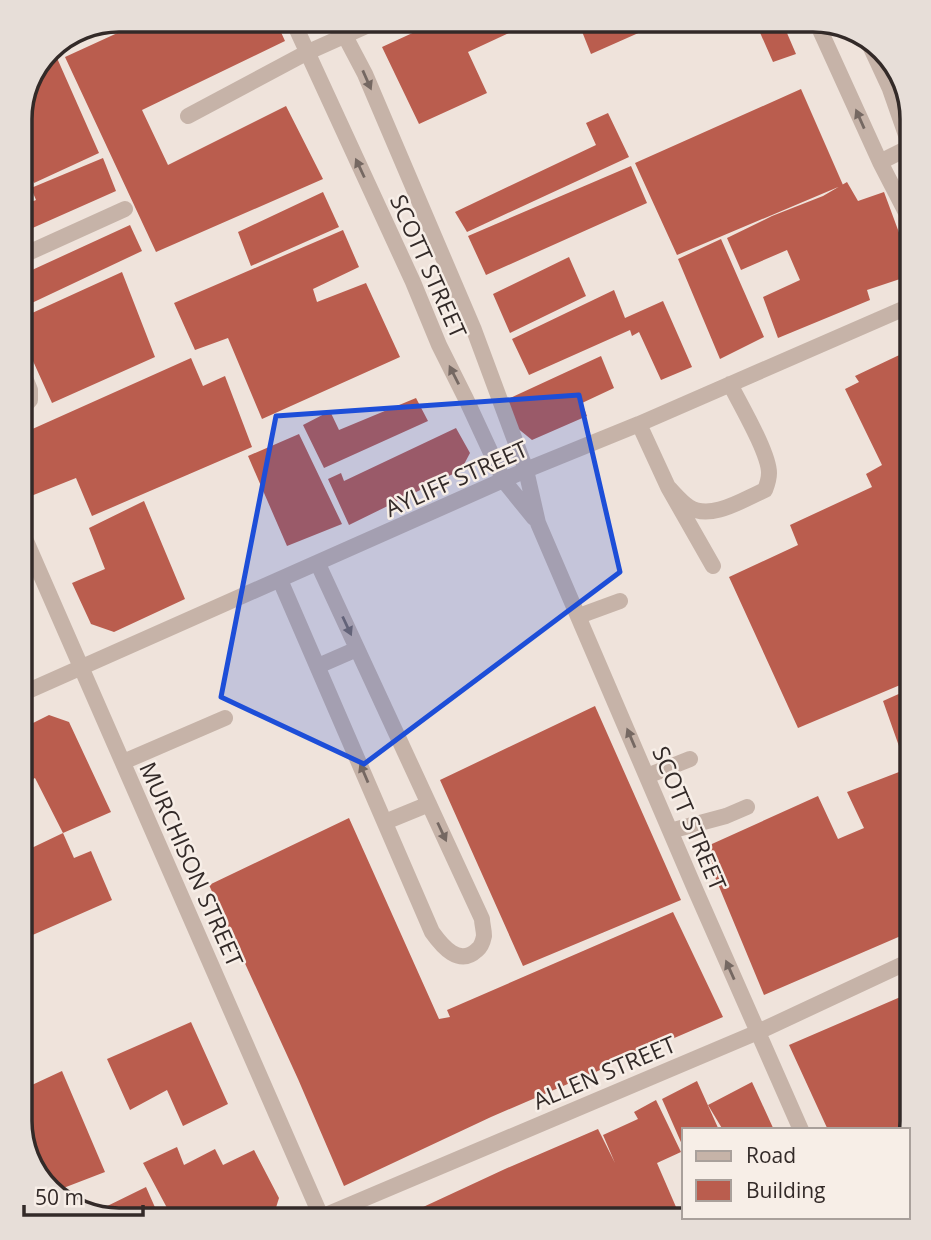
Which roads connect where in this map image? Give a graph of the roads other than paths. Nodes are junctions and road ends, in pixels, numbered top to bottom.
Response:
1 (297, 31) edge
2 (343, 31) edge
3 (355, 31) edge
4 (821, 32) edge
5 (345, 36) junction
6 (306, 53) junction
7 (876, 59) edge
8 (188, 116) dead end
9 (900, 117) edge
10 (900, 154) edge
11 (880, 162) junction
12 (900, 201) edge
13 (125, 209) dead end
14 (32, 251) edge
15 (900, 310) edge
16 (730, 384) junction
17 (481, 393) junction
18 (639, 424) junction
19 (526, 470) junction
20 (504, 481) junction
21 (668, 487) junction
22 (538, 523) junction
23 (32, 553) edge
24 (318, 564) junction
25 (713, 566) dead end
26 (280, 580) junction
27 (620, 601) dead end
28 (579, 616) junction
29 (358, 649) junction
30 (317, 666) junction
31 (82, 667) junction
32 (31, 689) edge
33 (225, 718) dead end
34 (690, 759) dead end
35 (123, 762) junction
36 (647, 776) junction
37 (429, 804) junction
38 (747, 807) dead end
39 (385, 822) junction
40 (670, 831) junction
41 (900, 966) edge
42 (758, 1032) junction
43 (800, 1128) edge
44 (314, 1208) edge
45 (345, 1208) edge

1 - 6 street, SCOTT STREET
2 - 5 street, SCOTT STREET
3 - 5 street
11 -> 4 street
5 - 6 street
5 -> 17 street, SCOTT STREET
6 - 8 street
17 -> 6 street, SCOTT STREET
7 - 9 street
10 - 11 street
11 - 12 street
13 - 14 street
15 - 16 street, AYLIFF STREET
16 - 18 street, AYLIFF STREET
16 - 21 street
17 - 19 street, SCOTT STREET
17 - 20 street, SCOTT STREET
18 - 19 street, AYLIFF STREET
18 - 21 street
19 - 20 street, AYLIFF STREET
19 - 22 street, SCOTT STREET
20 - 22 street, SCOTT STREET
20 - 24 street, AYLIFF STREET
21 - 25 street
22 - 28 street, SCOTT STREET
23 - 31 street, MURCHISON STREET
24 - 26 street, AYLIFF STREET
24 -> 29 street
26 - 30 street
26 - 31 street, AYLIFF STREET
27 - 28 street
36 -> 28 street, SCOTT STREET
29 - 30 street
29 - 37 street
39 -> 30 street
31 - 32 street, AYLIFF STREET
31 - 35 street, MURCHISON STREET
33 - 35 street
34 - 36 street
35 - 44 street, MURCHISON STREET
36 - 40 street, SCOTT STREET
37 - 39 street
37 -> 39 street
38 - 40 street
42 -> 40 street, SCOTT STREET
41 - 42 street, ALLEN STREET
42 - 43 street, SCOTT STREET
42 - 45 street, ALLEN STREET

